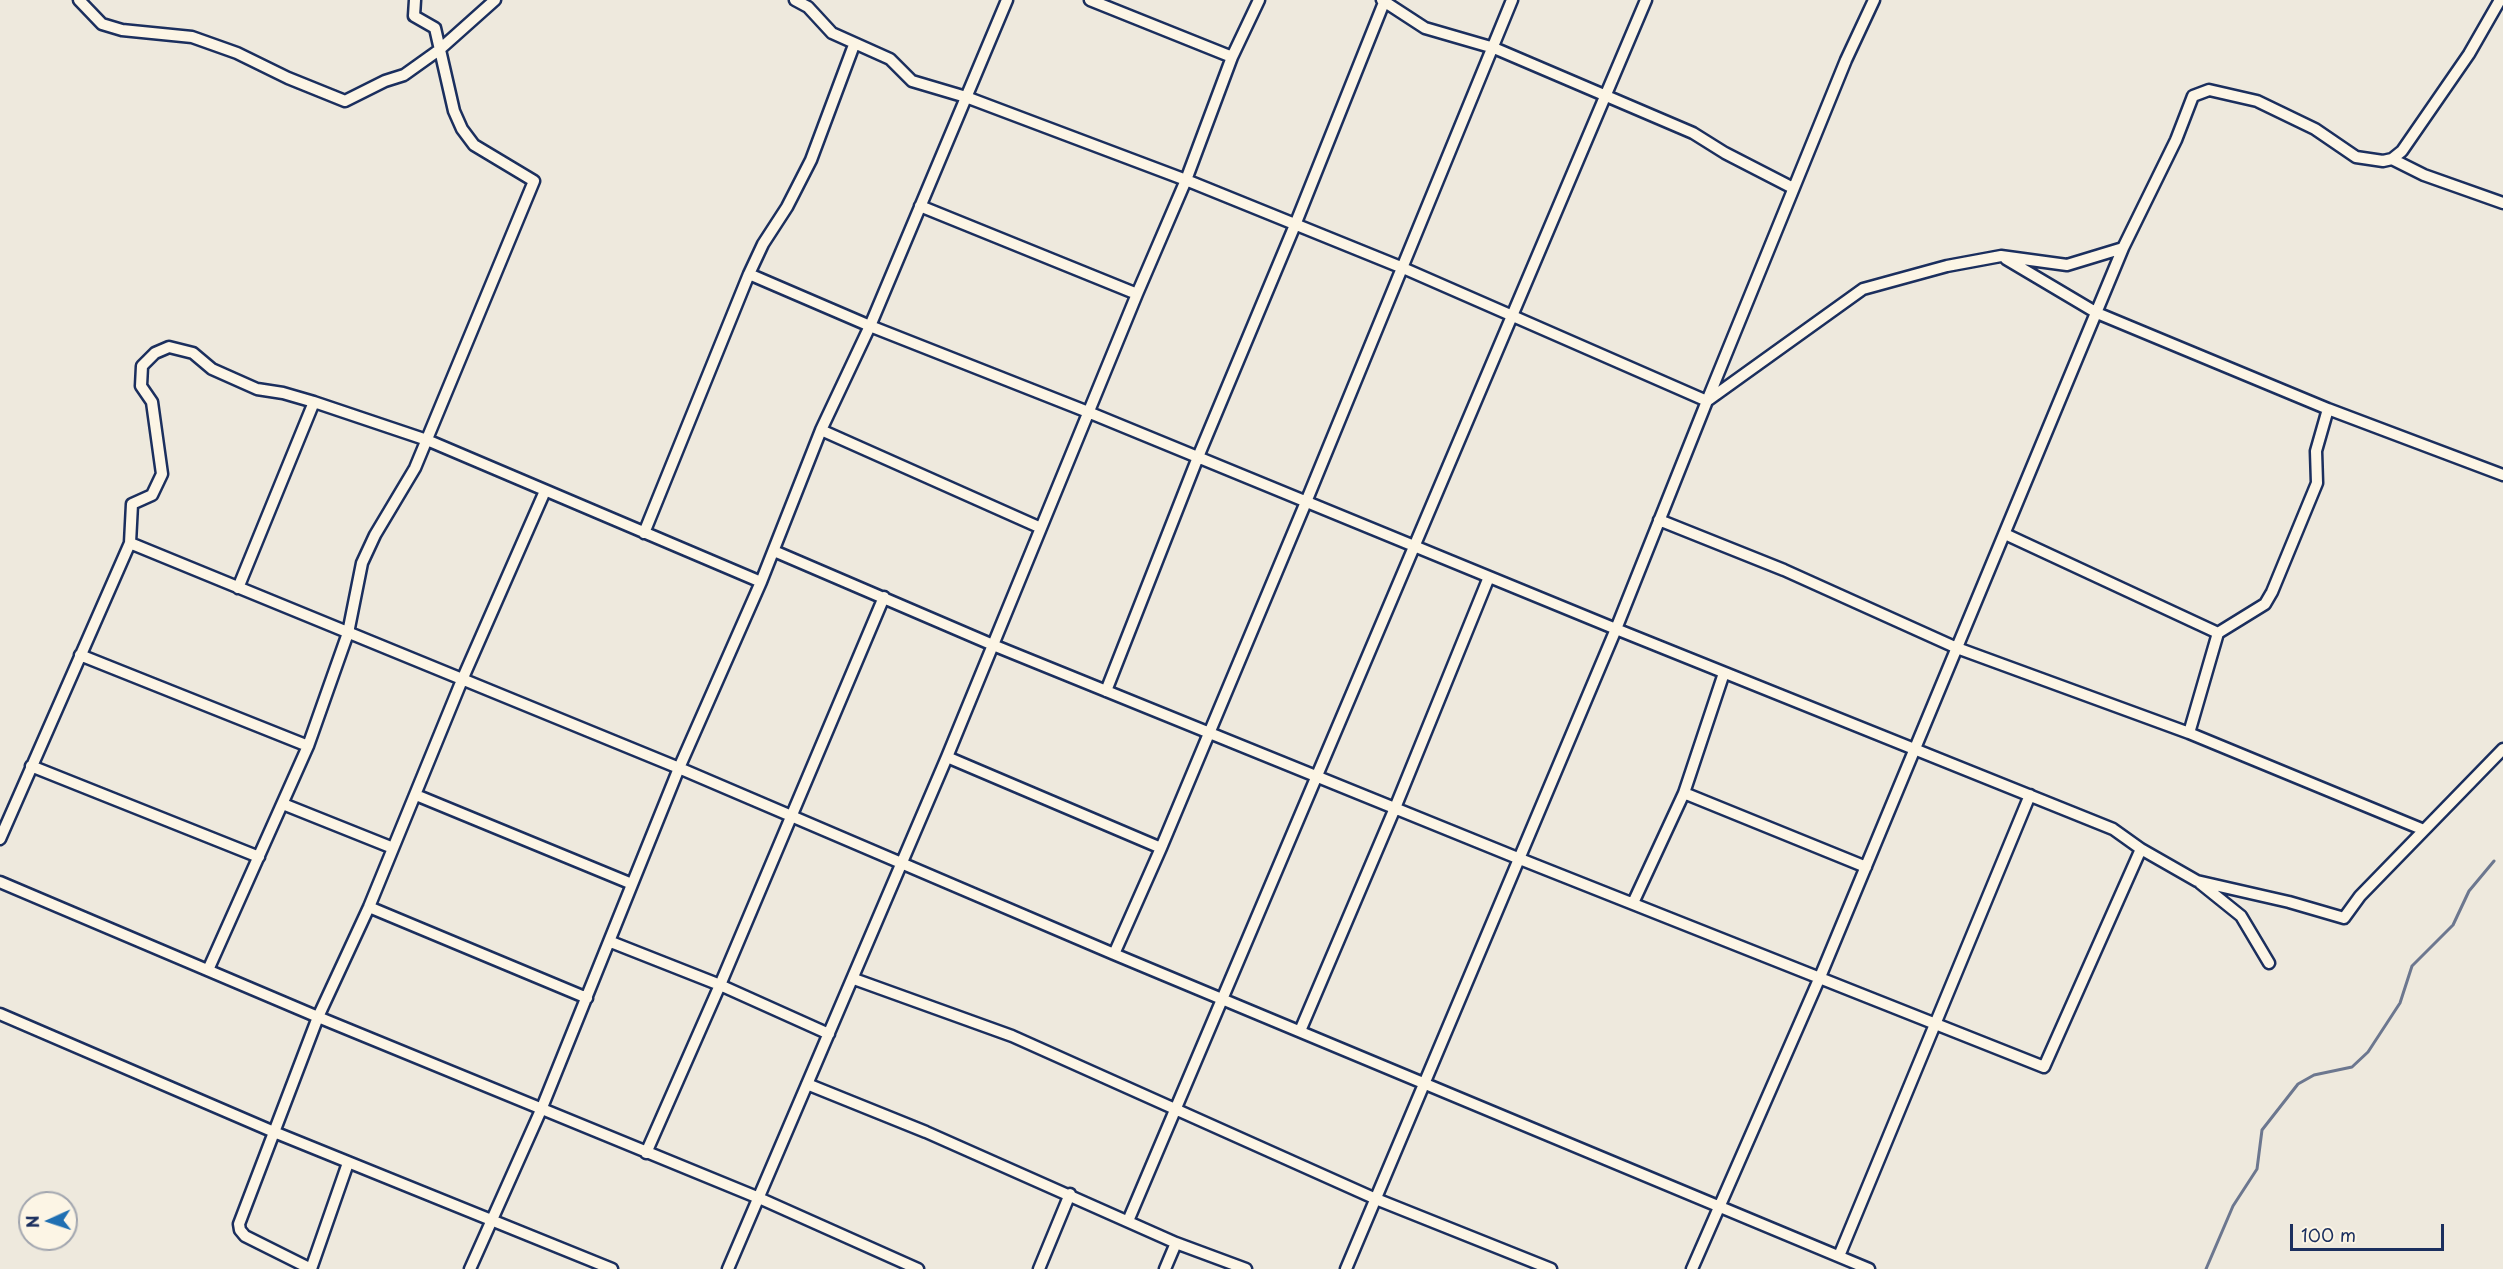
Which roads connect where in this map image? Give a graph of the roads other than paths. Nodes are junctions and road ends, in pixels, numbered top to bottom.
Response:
1 (79, 0) edge
2 (415, 0) edge
3 (495, 0) edge
4 (795, 0) edge
5 (1007, 0) edge
6 (1090, 0) edge
7 (1259, 0) edge
8 (1512, 0) edge
9 (1646, 0) edge
10 (1874, 0) edge
11 (2500, 0) edge
12 (1384, 1) edge
13 (854, 45) junction
14 (1494, 48) junction
15 (439, 50) junction
16 (1232, 57) junction
17 (1607, 96) junction
18 (966, 97) junction
19 (2392, 159) junction
20 (1186, 180) junction
21 (1793, 188) junction
22 (2503, 203) edge
23 (920, 206) junction
24 (1295, 225) junction
25 (2124, 248) junction
26 (2001, 256) junction
27 (1403, 268) junction
28 (749, 273) junction
29 (1137, 294) junction
30 (2097, 314) junction
31 (1511, 315) junction
32 (870, 326) junction
33 (1707, 401) junction
34 (314, 402) junction
35 (2328, 409) junction
36 (1088, 412) junction
37 (821, 430) junction
38 (427, 440) junction
39 (1198, 457) junction
40 (2503, 475) edge
41 (545, 491) junction
42 (1306, 502) junction
43 (1659, 520) junction
44 (1041, 528) junction
45 (644, 533) junction
46 (2005, 534) junction
47 (130, 543) junction
48 (1413, 546) junction
49 (774, 551) junction
50 (1489, 577) junction
51 (761, 582) junction
52 (238, 588) junction
53 (884, 597) junction
54 (1616, 629) junction
55 (348, 633) junction
56 (2218, 633) junction
57 (993, 645) junction
58 (1958, 648) junction
59 (80, 655) junction
60 (1724, 673) junction
61 (462, 680) junction
62 (1107, 691) junction
63 (1208, 732) junction
64 (2189, 733) junction
65 (308, 746) junction
66 (2503, 749) edge
67 (1915, 750) junction
68 (947, 757) junction
69 (31, 766) junction
70 (679, 768) junction
71 (1316, 776) junction
72 (1684, 793) junction
73 (416, 795) junction
74 (2031, 795) junction
75 (283, 804) junction
76 (1395, 808) junction
77 (790, 816) junction
78 (2424, 830) junction
79 (0, 839) edge
80 (1161, 848) junction
81 (393, 849) junction
82 (2141, 849) junction
83 (260, 857) junction
84 (1520, 859) junction
85 (901, 864) junction
86 (1866, 867) junction
87 (2198, 881) junction
88 (0, 882) edge
89 (632, 884) junction
90 (1633, 903) junction
91 (369, 906) junction
92 (611, 942) junction
93 (1114, 954) junction
94 (2269, 963) dead end
95 (208, 970) junction
96 (1820, 977) junction
97 (854, 979) junction
98 (720, 985) junction
99 (1222, 997) junction
100 (587, 998) junction
101 (0, 1014) edge
102 (318, 1017) junction
103 (1936, 1026) junction
104 (1300, 1031) junction
105 (829, 1034) junction
106 (1423, 1083) junction
107 (807, 1084) junction
108 (541, 1110) junction
109 (1176, 1111) junction
110 (274, 1132) junction
111 (646, 1153) junction
112 (348, 1163) junction
113 (1070, 1194) junction
114 (759, 1198) junction
115 (1376, 1199) junction
116 (1720, 1206) junction
117 (492, 1221) junction
118 (1128, 1221) junction
119 (1176, 1243) junction
120 (1839, 1256) junction
121 (311, 1269) edge
122 (470, 1269) edge
123 (612, 1269) edge
124 (728, 1269) edge
125 (918, 1269) edge
126 (1038, 1269) edge
127 (1165, 1269) edge
128 (1246, 1269) edge
129 (1346, 1269) edge
130 (1551, 1269) edge
131 (1692, 1269) edge
132 (1869, 1269) edge

1 - 15 street
2 - 15 street
3 - 15 street
4 - 13 street
5 - 18 street
6 - 16 street
7 - 16 street
8 - 14 street
9 - 17 street
10 - 21 street
11 - 19 street
12 - 14 street
12 - 24 street
13 - 18 street
13 - 28 street
14 - 17 street
14 - 27 street
15 - 38 street
16 - 20 street
17 - 21 street
17 - 31 street
18 - 20 street
18 - 23 street
19 - 22 street
19 - 25 street
20 - 24 street
20 - 29 street
21 - 33 street
23 - 29 street
23 - 32 street
24 - 27 street
24 - 39 street
25 - 26 street
25 - 30 street
26 - 30 street
26 - 33 street
27 - 31 street
27 - 42 street
28 - 32 street
28 - 45 street
29 - 36 street
30 - 35 street
30 - 46 street
31 - 33 street
31 - 48 street
32 - 36 street
32 - 37 street
33 - 43 street
34 - 38 street
34 - 47 street
34 - 52 street
35 - 40 street
35 - 56 street
36 - 39 street
36 - 44 street
37 - 44 street
37 - 49 street
38 - 41 street
38 - 55 street
39 - 42 street
39 - 62 street
41 - 45 street
41 - 61 street
42 - 48 street
42 - 63 street
43 - 54 street
43 - 58 street
44 - 57 street
45 - 51 street
46 - 56 street
46 - 58 street
47 - 52 street
47 - 59 street
48 - 50 street
48 - 71 street
49 - 51 street
49 - 53 street
50 - 54 street
50 - 76 street
51 - 70 street
52 - 55 street
53 - 57 street
53 - 77 street
54 - 60 street
54 - 84 street
55 - 61 street
55 - 65 street
56 - 64 street
57 - 62 street
57 - 68 street
58 - 64 street
58 - 67 street
59 - 65 street
59 - 69 street
60 - 67 street
60 - 72 street
61 - 70 street
61 - 73 street
62 - 63 street
63 - 71 street
63 - 80 street
64 - 78 street
65 - 75 street
66 - 78 street
67 - 74 street
67 - 86 street
68 - 80 street
68 - 85 street
69 - 79 street
69 - 83 street
70 - 77 street
70 - 89 street
71 - 76 street
71 - 99 street
72 - 86 street
72 - 90 street
73 - 81 street
73 - 89 street
74 - 82 street
74 - 103 street
75 - 81 street
75 - 83 street
76 - 84 street
76 - 104 street
77 - 85 street
77 - 98 street
78 - 87 street
80 - 93 street
81 - 91 street
82 - 87 street
82 - 103 street
83 - 95 street
84 - 90 street
84 - 106 street
85 - 93 street
85 - 97 street
86 - 96 street
87 - 94 street
88 - 95 street
89 - 92 street
90 - 96 street
91 - 100 street
91 - 102 street
92 - 98 street
92 - 100 street
93 - 99 street
95 - 102 street
96 - 103 street
96 - 116 street
97 - 105 street
97 - 109 street
98 - 105 street
98 - 111 street
99 - 104 street
99 - 109 street
100 - 108 street
101 - 110 street
102 - 108 street
102 - 110 street
103 - 120 street
104 - 106 street
105 - 107 street
106 - 115 street
106 - 116 street
107 - 113 street
107 - 114 street
108 - 111 street
108 - 117 street
109 - 115 street
109 - 118 street
110 - 112 street
110 - 121 street
111 - 114 street
112 - 117 street
112 - 121 street
113 - 118 street
113 - 126 street
114 - 124 street
114 - 125 street
115 - 129 street
115 - 130 street
116 - 120 street
116 - 131 street
117 - 122 street
117 - 123 street
118 - 119 street
119 - 127 street
119 - 128 street
120 - 132 street

